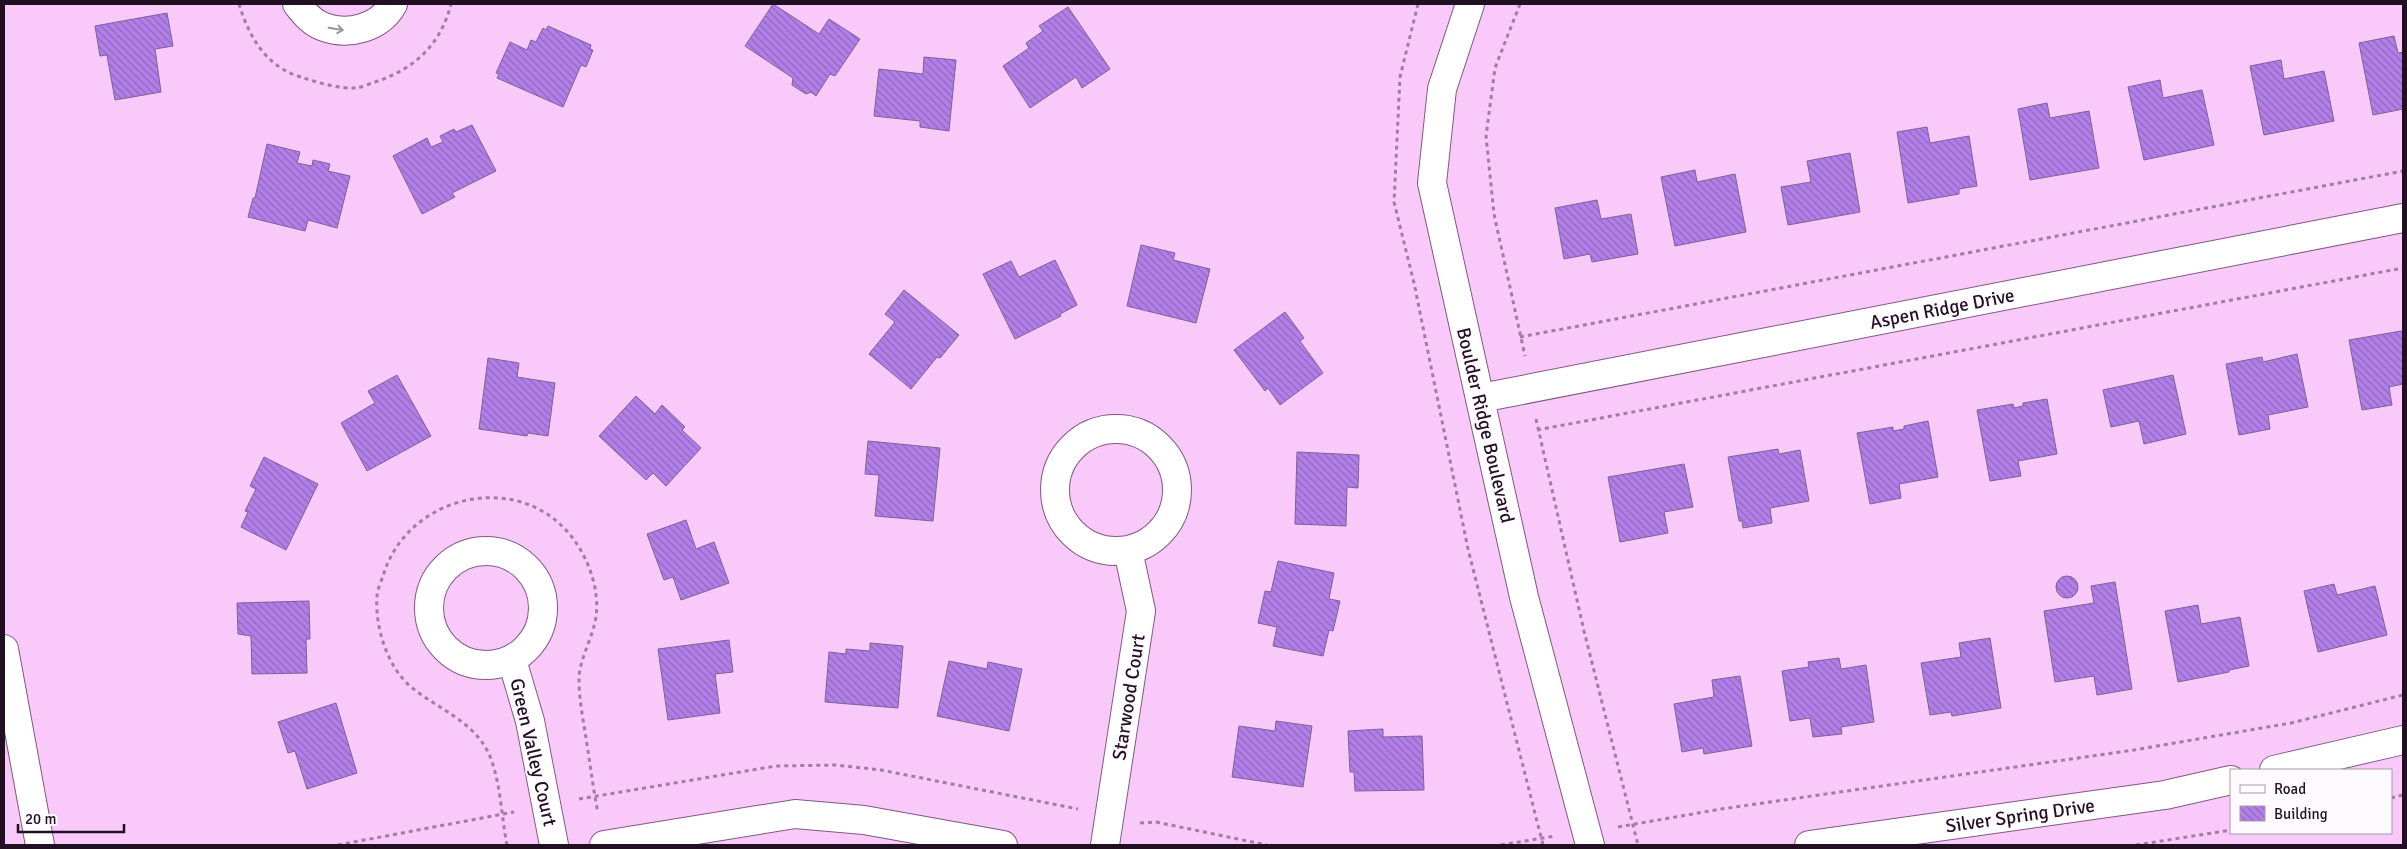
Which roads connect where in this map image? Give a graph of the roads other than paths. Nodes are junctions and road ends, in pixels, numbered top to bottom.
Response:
1 (297, 4) edge
2 (393, 4) edge
3 (1470, 4) edge
4 (2403, 218) edge
5 (1481, 398) junction
6 (1128, 550) junction
7 (4, 649) edge
8 (512, 660) junction
9 (2403, 740) edge
10 (2278, 769) edge
11 (2230, 780) edge
12 (1588, 839) edge
13 (40, 845) edge
14 (554, 845) edge
15 (604, 845) edge
16 (1003, 845) edge
17 (1105, 845) edge
18 (1809, 845) edge

1 -> 2 street
3 - 5 street, Boulder Ridge Boulevard
4 - 5 street, Aspen Ridge Drive
5 - 12 street, Boulder Ridge Boulevard
6 - 6 street
6 - 17 street, Starwood Court
7 - 13 street
8 - 8 street, Green Valley Court
8 - 14 street, Green Valley Court
9 - 10 street
11 - 18 street, Silver Spring Drive
15 - 16 street

